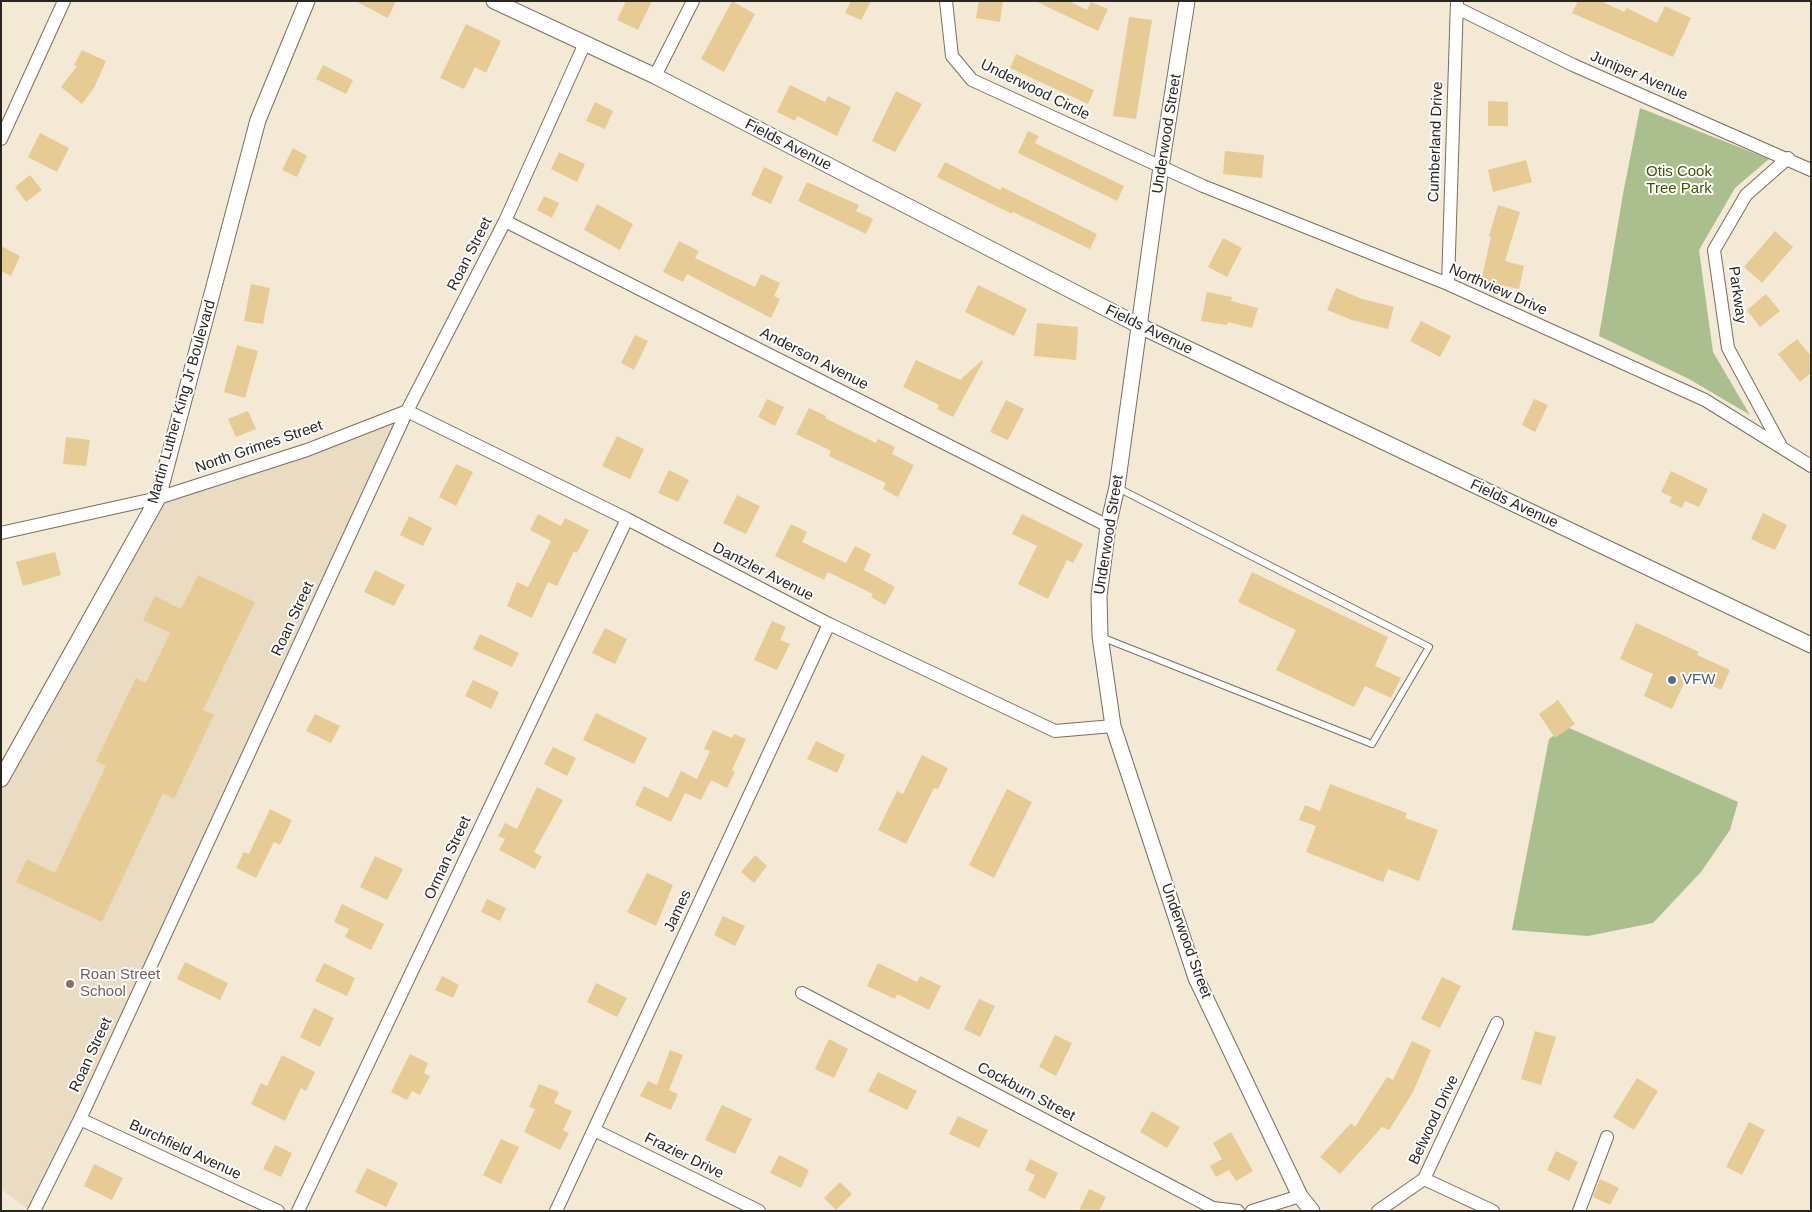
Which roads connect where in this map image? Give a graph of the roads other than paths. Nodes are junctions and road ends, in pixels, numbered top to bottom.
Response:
1 (64, 1) edge
2 (307, 1) edge
3 (494, 1) edge
4 (693, 1) edge
5 (946, 1) edge
6 (1187, 1) edge
7 (1457, 4) edge
8 (585, 43) junction
9 (655, 76) junction
10 (1, 139) edge
11 (1788, 158) junction
12 (1161, 167) junction
13 (1811, 170) edge
14 (505, 221) junction
15 (1448, 284) junction
16 (1140, 326) junction
17 (407, 410) junction
18 (1783, 450) junction
19 (1811, 466) edge
20 (1117, 487) junction
21 (158, 498) junction
22 (627, 519) junction
23 (1108, 526) junction
24 (1, 533) edge
25 (829, 624) junction
26 (1100, 636) junction
27 (1811, 645) edge
28 (1113, 726) junction
29 (1, 779) edge
30 (802, 993) dead end
31 (1496, 1023) dead end
32 (80, 1119) junction
33 (594, 1130) junction
34 (1607, 1136) dead end
35 (1424, 1179) junction
36 (1300, 1196) junction
37 (34, 1211) edge
38 (278, 1211) edge
39 (298, 1211) edge
40 (556, 1211) edge
41 (759, 1211) edge
42 (1238, 1211) edge
43 (1252, 1211) edge
44 (1312, 1211) edge
45 (1378, 1211) edge
46 (1493, 1211) edge
47 (1579, 1211) edge

1 - 10 street
2 - 21 street, Martin Luther King Jr Boulevard
3 - 8 street, Fields Avenue
4 - 9 street
5 - 12 street, Underwood Circle
6 - 12 street, Underwood Street
7 - 11 street, Juniper Avenue
7 - 15 street, Cumberland Drive
8 - 9 street, Fields Avenue
8 - 14 street, Roan Street
9 - 16 street, Fields Avenue
11 - 13 street, Juniper Avenue
11 - 18 street, Parkway
12 - 15 street, Northview Drive
12 - 16 street, Underwood Street
14 - 17 street, Roan Street
14 - 23 street, Anderson Avenue
15 - 18 street, Northview Drive
16 - 20 street, Underwood Street
16 - 27 street, Fields Avenue
17 - 21 street, North Grimes Street
17 - 22 street, Dantzler Avenue
17 - 32 street, Roan Street
18 - 19 street, Northview Drive
20 - 23 street, Underwood Street
20 - 26 lane
21 - 24 street, North Grimes Street
21 - 29 street, Martin Luther King Jr Boulevard
22 - 25 street, Dantzler Avenue
22 - 39 street, Orman Street
23 - 26 street, Underwood Street
25 - 28 street, Dantzler Avenue
25 - 33 street, James
26 - 28 street, Underwood Street
28 - 36 street, Underwood Street
30 - 42 street, Cockburn Street
31 - 35 street, Belwood Drive
32 - 37 street, Roan Street
32 - 38 street, Burchfield Avenue
33 - 40 street, James
33 - 41 street, Frazier Drive
34 - 47 street
35 - 45 street, Belwood Drive
35 - 46 street
36 - 43 street
36 - 44 street, Underwood Street

